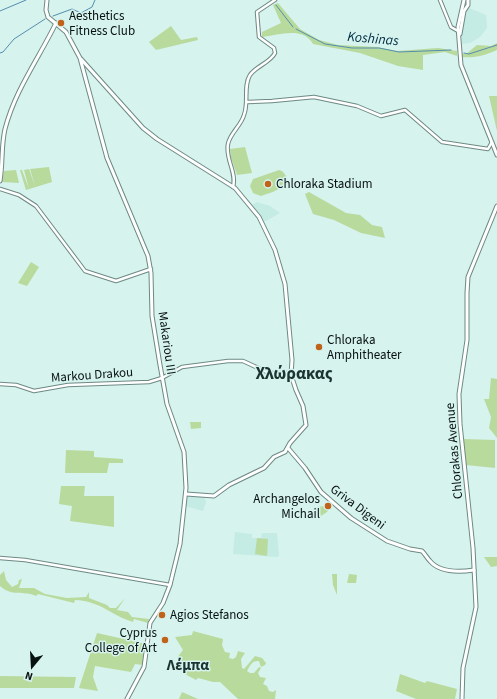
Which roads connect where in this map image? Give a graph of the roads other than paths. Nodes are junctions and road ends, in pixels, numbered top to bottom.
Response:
1 (47, 0) edge
2 (276, 0) edge
3 (440, 0) edge
4 (465, 3) edge
5 (50, 19) junction
6 (56, 23) junction
7 (60, 26) junction
8 (53, 28) junction
9 (458, 30) junction
10 (459, 39) junction
11 (80, 58) junction
12 (88, 66) junction
13 (83, 67) junction
14 (247, 102) junction
15 (493, 141) junction
16 (497, 155) edge
17 (234, 178) junction
18 (0, 179) edge
19 (229, 184) junction
20 (233, 187) junction
21 (0, 188) edge
22 (497, 206) edge
23 (151, 269) junction
24 (291, 373) junction
25 (162, 378) junction
26 (0, 384) edge
27 (288, 448) junction
28 (186, 494) junction
29 (0, 558) edge
30 (474, 570) junction
31 (170, 585) junction
32 (127, 699) edge
33 (462, 699) edge

1 - 5 main road
2 - 14 street
3 - 9 street
4 - 9 main road
4 - 10 main road
5 - 6 main road, Makariou III
5 - 8 main road
6 - 7 main road, Makariou III
6 - 8 main road
7 - 8 main road
7 - 11 main road, Makariou III
8 - 18 main road
9 - 10 main road
10 - 15 main road
11 - 12 main road
11 - 13 main road, Makariou III
12 - 13 main road
12 - 19 main road
13 - 23 main road, Makariou III
14 - 15 street
14 - 17 street
15 - 16 main road
17 - 19 street
17 - 20 street
19 - 20 main road
20 - 24 main road
21 - 23 street
22 - 30 main road, Chlorakas Avenue
23 - 25 main road, Makariou III
24 - 25 street, Markou Drakou
24 - 27 main road
25 - 26 street, Markou Drakou
25 - 28 main road, Makariou III
27 - 28 main road
27 - 30 main road, Griva Digeni
28 - 31 main road, Makariou III
29 - 31 street
30 - 33 main road, Chlorakas Avenue
31 - 32 main road, Makariou III

